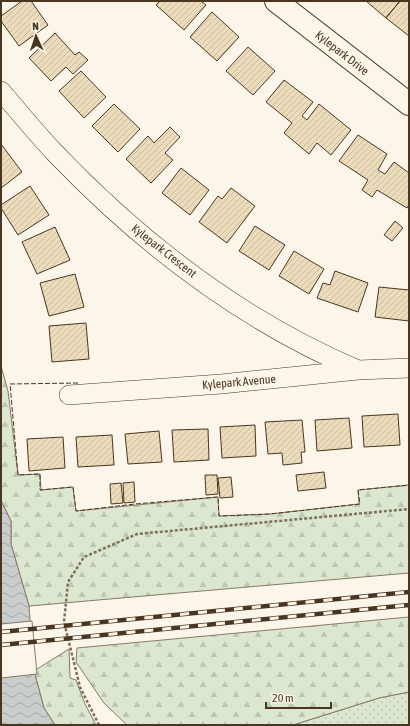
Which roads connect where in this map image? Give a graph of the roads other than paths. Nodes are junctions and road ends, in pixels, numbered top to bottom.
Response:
1 (276, 1) edge
2 (1, 91) edge
3 (409, 104) edge
4 (409, 368) edge
5 (358, 370) junction
6 (69, 395) dead end

1 - 3 street, Kylepark Drive
2 - 5 street, Kylepark Crescent
4 - 5 street, Kylepark Avenue
5 - 6 street, Kylepark Avenue

